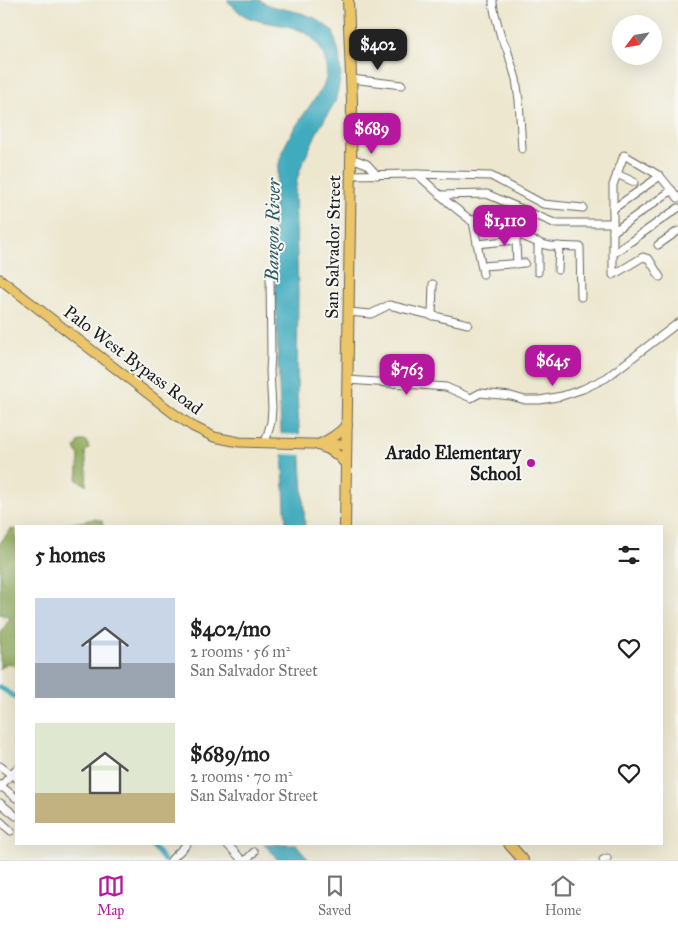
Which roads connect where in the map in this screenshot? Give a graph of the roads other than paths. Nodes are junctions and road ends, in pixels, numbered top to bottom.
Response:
1 (348, 0) edge
2 (493, 0) edge
3 (351, 79) junction
4 (402, 85) dead end
5 (522, 148) dead end
6 (351, 158) junction
7 (417, 174) junction
8 (617, 174) junction
9 (377, 175) junction
10 (350, 176) junction
11 (660, 176) junction
12 (626, 178) junction
13 (634, 182) dead end
14 (613, 190) junction
15 (672, 190) junction
16 (440, 195) junction
17 (678, 198) edge
18 (583, 208) dead end
19 (678, 208) edge
20 (613, 209) junction
21 (470, 220) junction
22 (612, 222) junction
23 (678, 231) edge
24 (613, 232) junction
25 (517, 237) junction
26 (538, 242) junction
27 (477, 244) junction
28 (658, 245) dead end
29 (559, 246) junction
30 (613, 254) junction
31 (558, 270) dead end
32 (538, 272) dead end
33 (660, 276) dead end
34 (0, 279) edge
35 (270, 279) dead end
36 (433, 284) dead end
37 (581, 297) dead end
38 (348, 312) junction
39 (432, 316) junction
40 (678, 323) edge
41 (468, 324) dead end
42 (348, 380) junction
43 (347, 425) junction
44 (267, 443) junction
45 (314, 445) junction
46 (346, 445) junction
47 (346, 464) junction
48 (345, 525) edge
49 (0, 766) edge
50 (15, 774) edge
51 (1, 787) edge
52 (15, 797) edge
53 (0, 803) edge
54 (15, 815) edge
55 (0, 821) edge
56 (11, 831) dead end
57 (186, 845) edge
58 (228, 845) edge
59 (510, 845) edge
60 (254, 852) dead end
61 (171, 860) edge
62 (242, 860) edge
63 (246, 860) edge
64 (524, 860) edge

1 - 3 highway, San Salvador Street
2 - 5 street
3 - 4 street
3 - 6 highway, San Salvador Street
6 - 9 street
6 - 10 highway, San Salvador Street
7 - 9 street
7 - 16 street
7 - 18 street
8 - 11 street
8 - 12 street
8 - 14 street
9 - 10 street
10 - 38 highway, San Salvador Street
11 - 15 street
11 - 20 street
12 - 13 street
12 - 14 street
14 - 20 street
15 - 17 street
15 - 24 street
16 - 21 street
16 - 22 street
19 - 30 street
20 - 22 street
21 - 25 street
21 - 27 street
22 - 24 street
23 - 28 street
24 - 30 street
25 - 26 street
25 - 27 street
25 - 27 street
26 - 29 street
26 - 32 street
29 - 31 street
29 - 37 street
30 - 33 street
34 - 44 main road, Palo West Bypass Road
35 - 44 street
36 - 39 street
38 - 39 street
38 - 42 highway, San Salvador Street
39 - 41 street
40 - 42 street
42 - 43 highway, San Salvador Street
43 - 45 highway
43 - 46 highway, San Salvador Street
44 - 45 main road, Palo West Bypass Road
45 - 46 main road, Palo West Bypass Road
45 - 47 highway
46 - 47 highway, San Salvador Street
47 - 48 highway, San Salvador Street
49 - 50 street
50 - 51 street
51 - 52 street
53 - 54 street
55 - 56 street
57 - 61 street
58 - 62 street
59 - 64 highway
60 - 63 street

